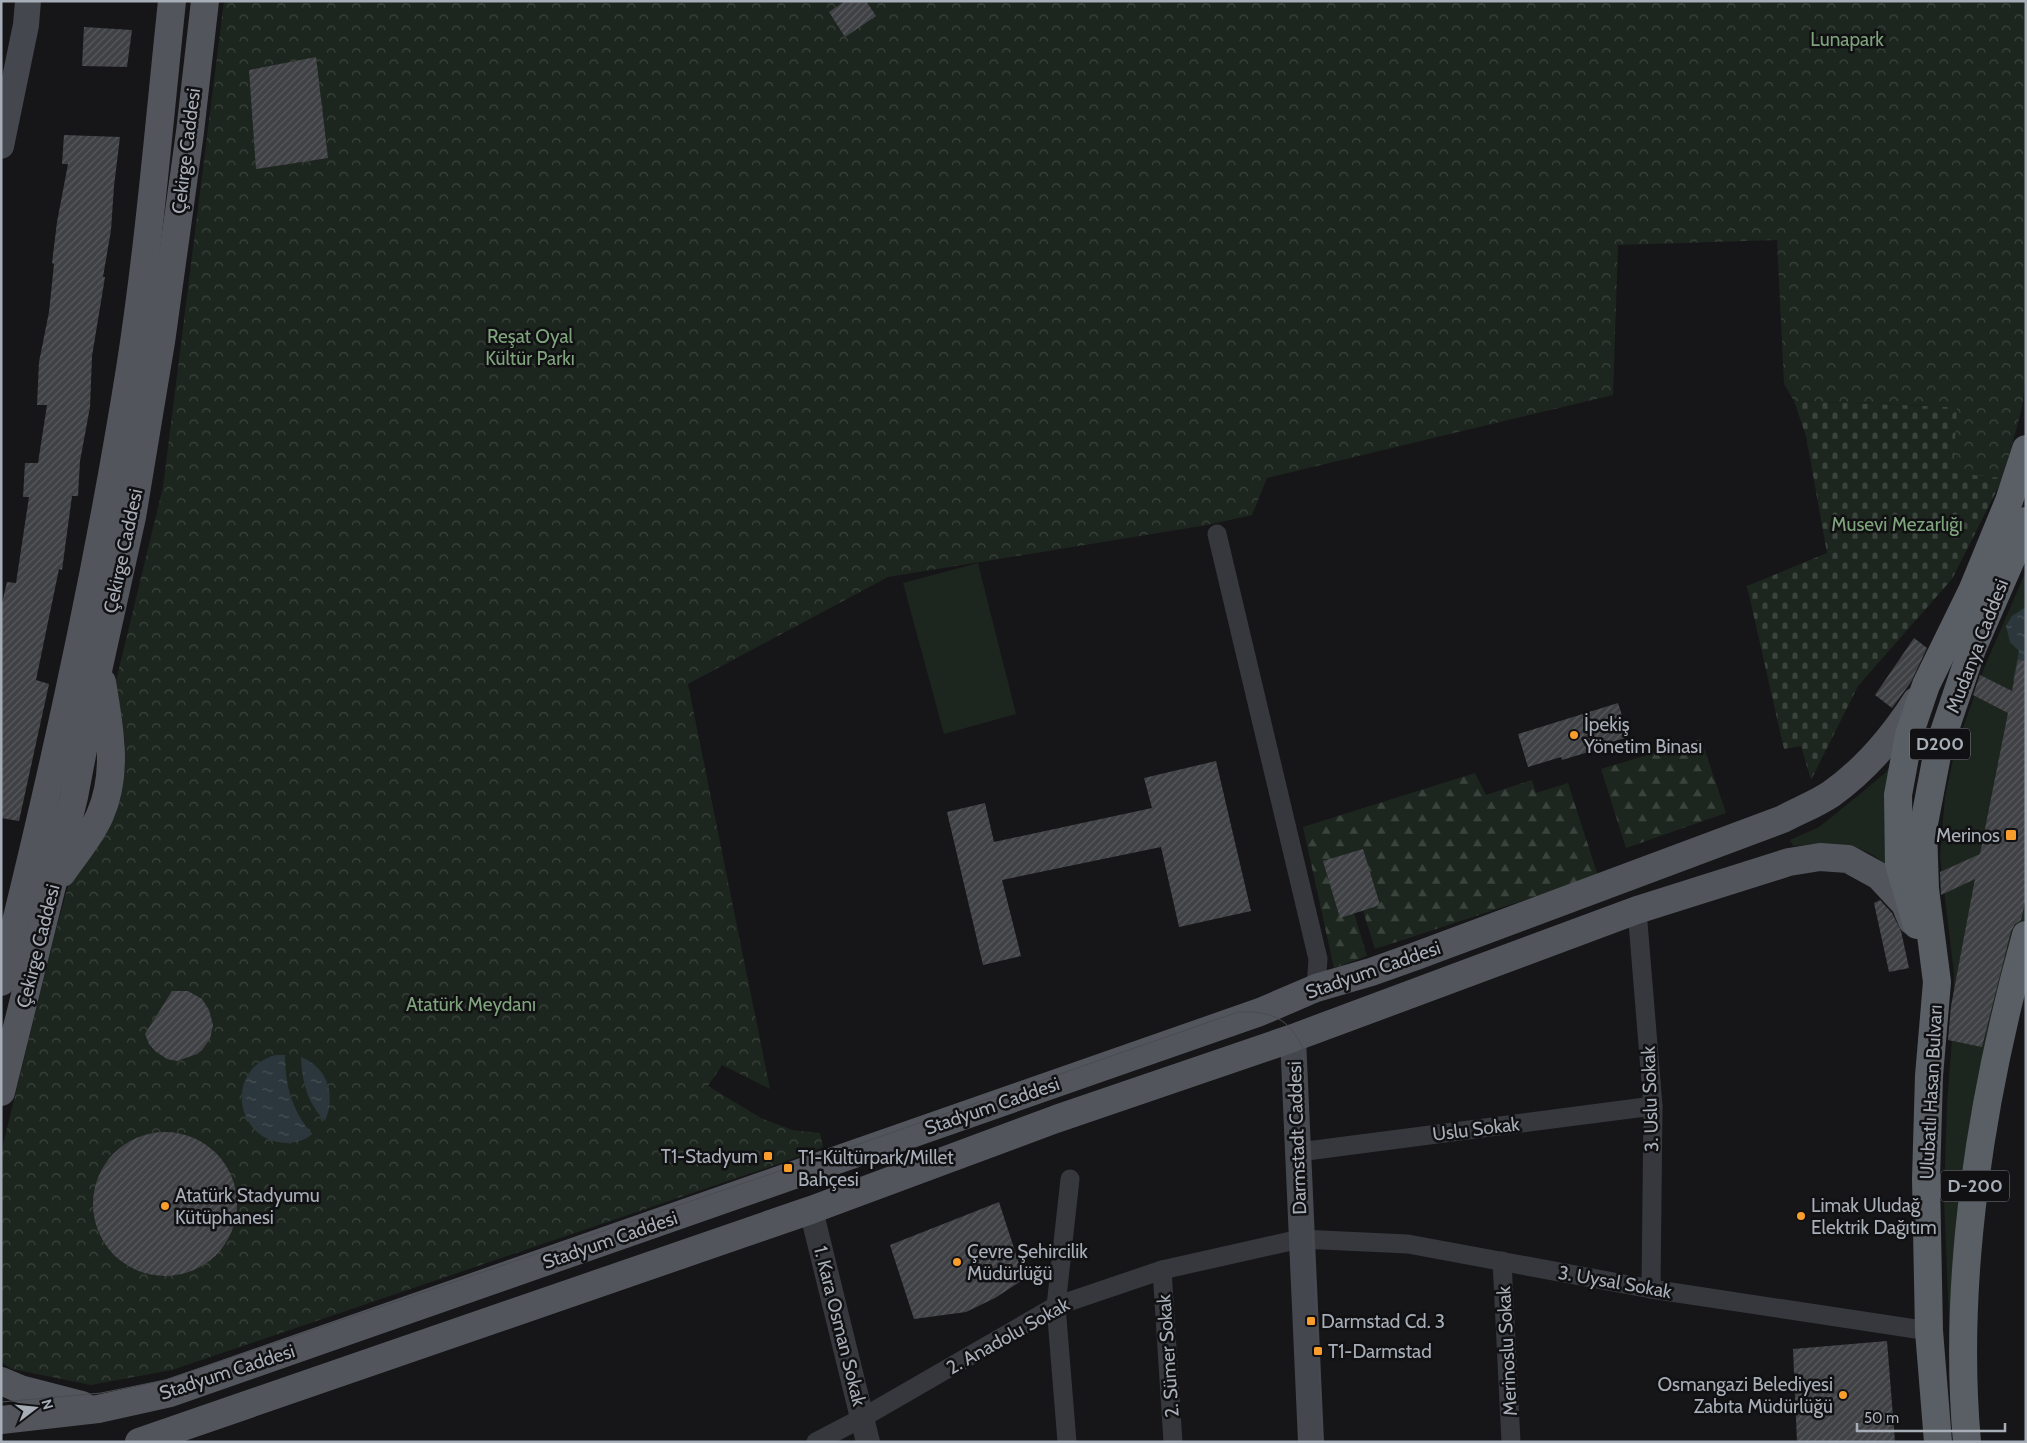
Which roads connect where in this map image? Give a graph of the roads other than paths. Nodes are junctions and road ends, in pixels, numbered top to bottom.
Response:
1 (28, 1) edge
2 (172, 1) edge
3 (205, 1) edge
4 (1, 146) edge
5 (2026, 448) edge
6 (2026, 520) edge
7 (1217, 534) dead end
8 (1926, 685) junction
9 (1637, 910) junction
10 (2026, 935) edge
11 (1, 982) edge
12 (1936, 982) junction
13 (1316, 988) junction
14 (1292, 1038) junction
15 (1, 1092) edge
16 (1653, 1106) junction
17 (1299, 1152) junction
18 (1070, 1179) dead end
19 (812, 1210) junction
20 (1300, 1239) junction
21 (1502, 1261) junction
22 (1162, 1270) junction
23 (1650, 1289) junction
24 (1056, 1306) junction
25 (1929, 1331) junction
26 (1, 1380) edge
27 (1963, 1401) junction
28 (98, 1409) junction
29 (54, 1414) junction
30 (862, 1418) junction
31 (1, 1420) edge
32 (1, 1430) edge
33 (138, 1442) edge
34 (816, 1442) edge
35 (868, 1442) edge
36 (1067, 1442) edge
37 (1173, 1442) edge
38 (1310, 1442) edge
39 (1511, 1442) edge
40 (1938, 1442) edge
41 (1967, 1442) edge
42 (1972, 1442) edge

1 - 4 main road
2 - 11 main road, Çekirge Caddesi
3 - 15 main road, Çekirge Caddesi
5 - 8 highway
6 - 12 highway, Mudanya Caddesi / D200
7 - 13 street
8 - 12 highway
8 - 13 main road, Stadyum Caddesi
9 - 12 main road
9 - 14 main road
9 - 16 street, 3. Uslu Sokak
10 - 27 highway, D-200
12 - 25 highway, Ulubatlı Hasan Bulvarı / D-200
13 - 28 main road, Stadyum Caddesi
14 - 17 main road, Darmstadt Caddesi
14 - 19 main road
16 - 17 street, Uslu Sokak
16 - 23 street, 3. Uslu Sokak
17 - 20 main road, Darmstadt Caddesi
18 - 24 street
19 - 30 street, 1. Kara Osman Sokak
19 - 33 main road
20 - 21 street, 3. Uysal Sokak
20 - 22 street, 2. Anadolu Sokak
20 - 38 main road, Darmstadt Caddesi
21 - 23 street, 3. Uysal Sokak
21 - 39 street, Merinoslu Sokak
22 - 24 street, 2. Anadolu Sokak
22 - 37 street, 2. Sümer Sokak
23 - 25 street, 3. Uysal Sokak
24 - 30 street, 2. Anadolu Sokak
24 - 36 street
25 - 40 highway, Ulubatlı Hasan Bulvarı / D-200
26 - 28 main road
27 - 41 highway, D-200
27 - 42 highway
28 - 29 main road, Stadyum Caddesi
29 - 31 main road, Stadyum Caddesi
29 - 32 main road
30 - 34 street, 2. Anadolu Sokak
30 - 35 street, 1. Kara Osman Sokak

